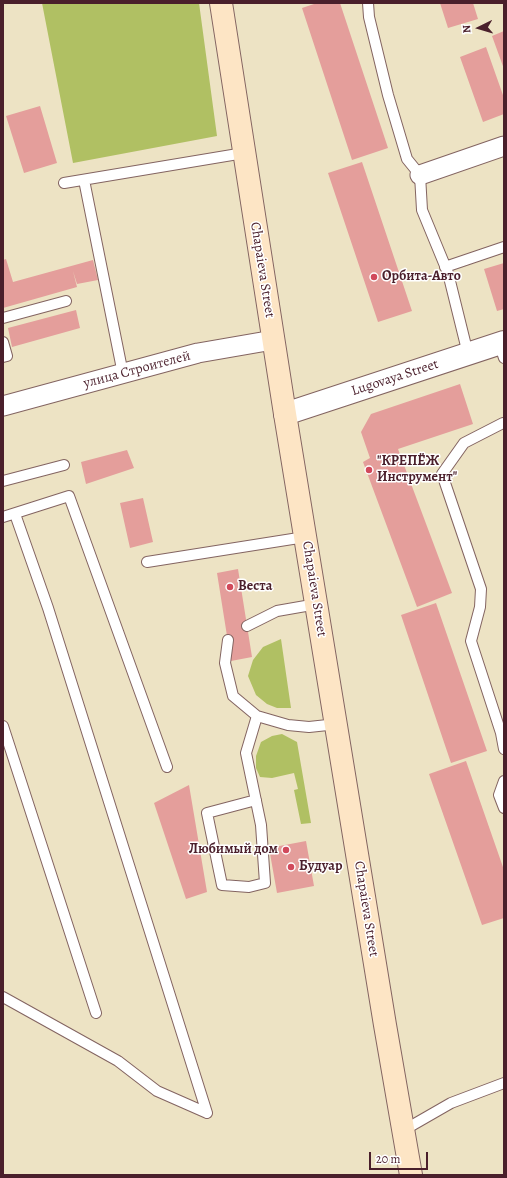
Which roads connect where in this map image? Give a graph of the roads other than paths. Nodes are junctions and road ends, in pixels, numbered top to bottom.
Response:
1 (221, 3) edge
2 (368, 3) edge
3 (504, 146) edge
4 (244, 153) junction
5 (420, 175) junction
6 (84, 180) junction
7 (64, 183) dead end
8 (504, 247) edge
9 (445, 267) junction
10 (66, 300) dead end
11 (3, 318) edge
12 (273, 340) junction
13 (3, 342) edge
14 (502, 348) edge
15 (468, 354) junction
16 (3, 357) edge
17 (123, 374) junction
18 (3, 406) edge
19 (285, 414) junction
20 (504, 423) edge
21 (64, 465) dead end
22 (3, 481) edge
23 (15, 514) junction
24 (3, 517) edge
25 (305, 537) junction
26 (147, 562) dead end
27 (317, 604) junction
28 (247, 626) dead end
29 (228, 640) dead end
30 (257, 716) junction
31 (337, 724) junction
32 (3, 726) edge
33 (504, 749) edge
34 (167, 767) dead end
35 (504, 781) edge
36 (256, 800) junction
37 (504, 808) edge
38 (4, 995) edge
39 (96, 1013) dead end
40 (504, 1083) edge
41 (404, 1130) junction
42 (411, 1175) edge

1 - 4 main road, Chapaieva Street
2 - 5 lane
3 - 5 street
4 - 6 lane
4 - 12 main road, Chapaieva Street
5 - 9 lane
6 - 7 lane
6 - 17 lane
8 - 9 lane
9 - 15 lane
10 - 11 lane
12 - 17 street, улица Строителей
12 - 19 main road, Chapaieva Street
13 - 16 lane
14 - 15 street, Lugovaya Street
15 - 19 street, Lugovaya Street
17 - 18 street, улица Строителей
19 - 25 main road, Chapaieva Street
20 - 33 lane
21 - 22 lane
23 - 24 lane
23 - 34 lane
23 - 38 lane
25 - 26 lane
25 - 27 main road, Chapaieva Street
27 - 28 lane
27 - 31 main road, Chapaieva Street
29 - 30 lane
30 - 31 lane
30 - 36 lane
31 - 41 main road, Chapaieva Street
32 - 39 lane
35 - 37 lane
36 - 36 lane
40 - 41 lane
41 - 42 main road, Chapaieva Street

